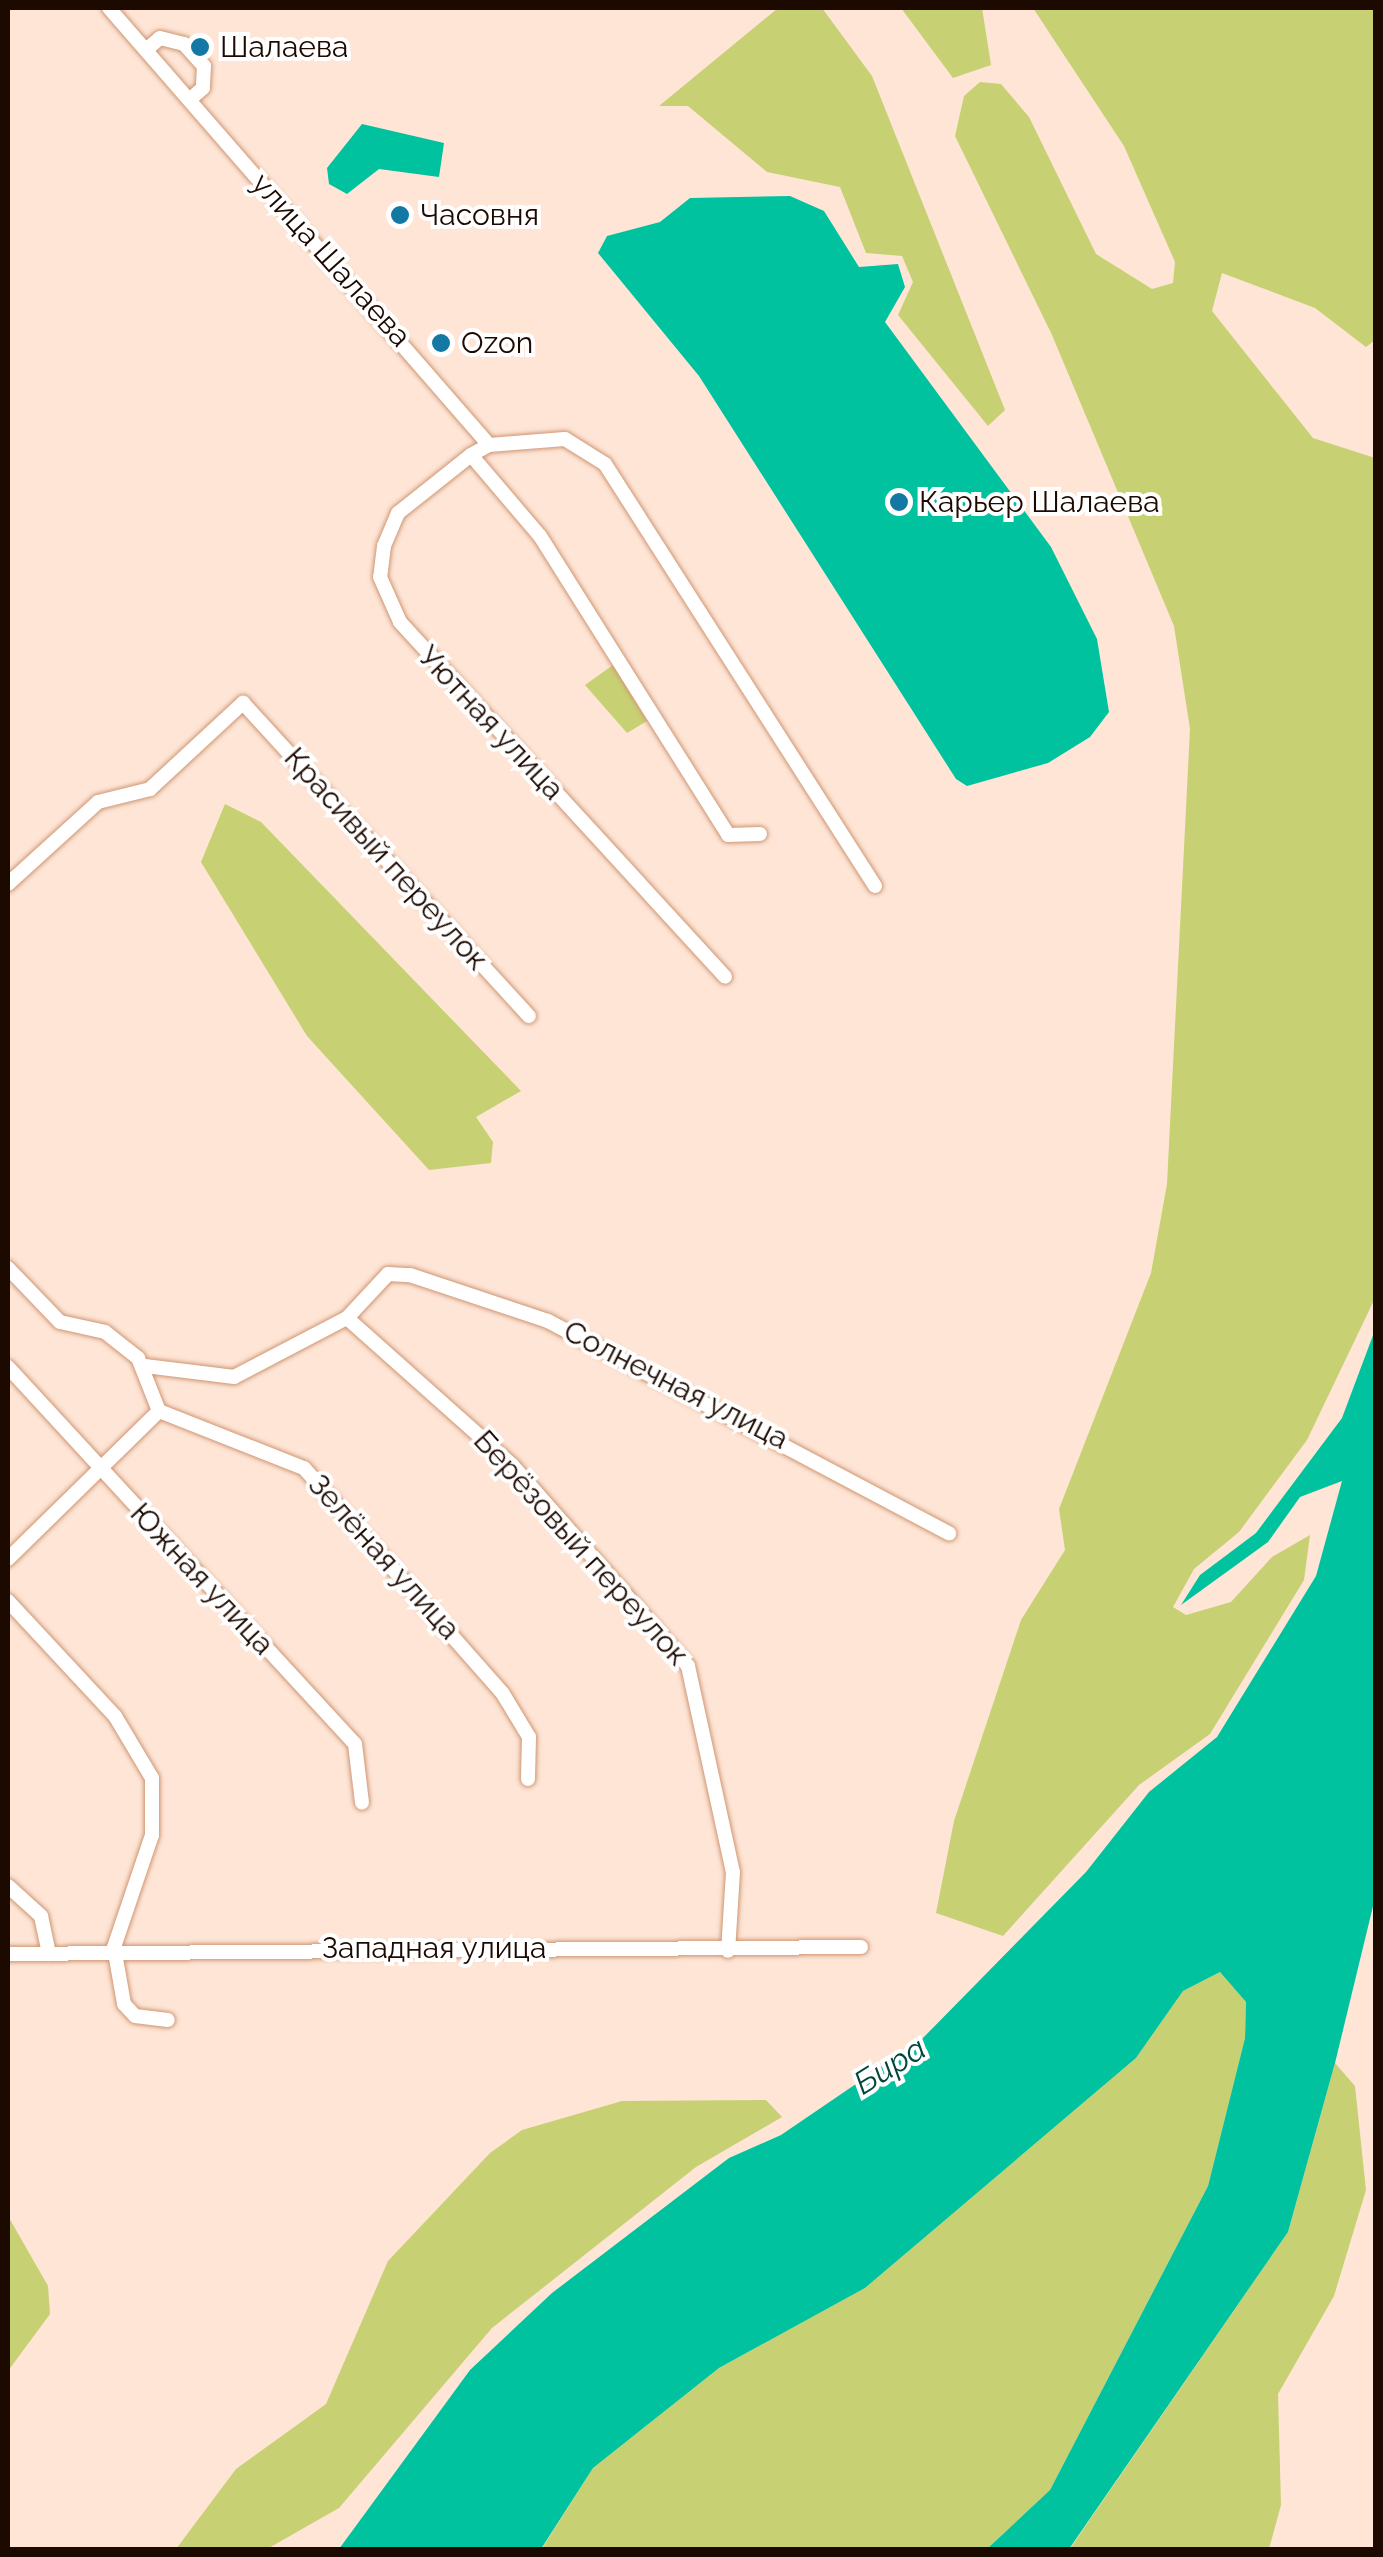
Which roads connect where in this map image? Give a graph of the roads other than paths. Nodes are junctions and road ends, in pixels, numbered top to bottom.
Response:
1 (109, 8) edge
2 (146, 50) junction
3 (189, 100) junction
4 (489, 445) junction
5 (471, 455) junction
6 (760, 834) dead end
7 (8, 886) edge
8 (875, 886) dead end
9 (725, 977) dead end
10 (529, 1016) dead end
11 (8, 1268) edge
12 (347, 1318) junction
13 (145, 1366) junction
14 (8, 1368) edge
15 (160, 1411) junction
16 (102, 1472) junction
17 (949, 1533) dead end
18 (8, 1560) edge
19 (8, 1601) edge
20 (528, 1779) dead end
21 (362, 1803) dead end
22 (8, 1886) edge
23 (114, 1947) junction
24 (862, 1947) dead end
25 (728, 1952) junction
26 (8, 1954) edge
27 (49, 1954) junction
28 (168, 2020) dead end

1 - 2 street, улица Шалаева
2 - 3 street, улица Шалаева
2 - 3 street
3 - 4 street, улица Шалаева
4 - 5 street
4 - 8 street
5 - 6 street
5 - 9 street, Уютная улица
7 - 10 street, Красивый переулок
11 - 13 street
12 - 13 street
12 - 17 street, Солнечная улица
12 - 25 street, Берёзовый переулок
13 - 15 street
14 - 16 street, Южная улица
15 - 16 street
15 - 20 street, Зелёная улица
16 - 18 street
16 - 21 street, Южная улица
19 - 23 street
22 - 27 street
23 - 25 street, Западная улица
23 - 27 street, Западная улица
23 - 28 street
24 - 25 street, Западная улица
26 - 27 street, Западная улица

